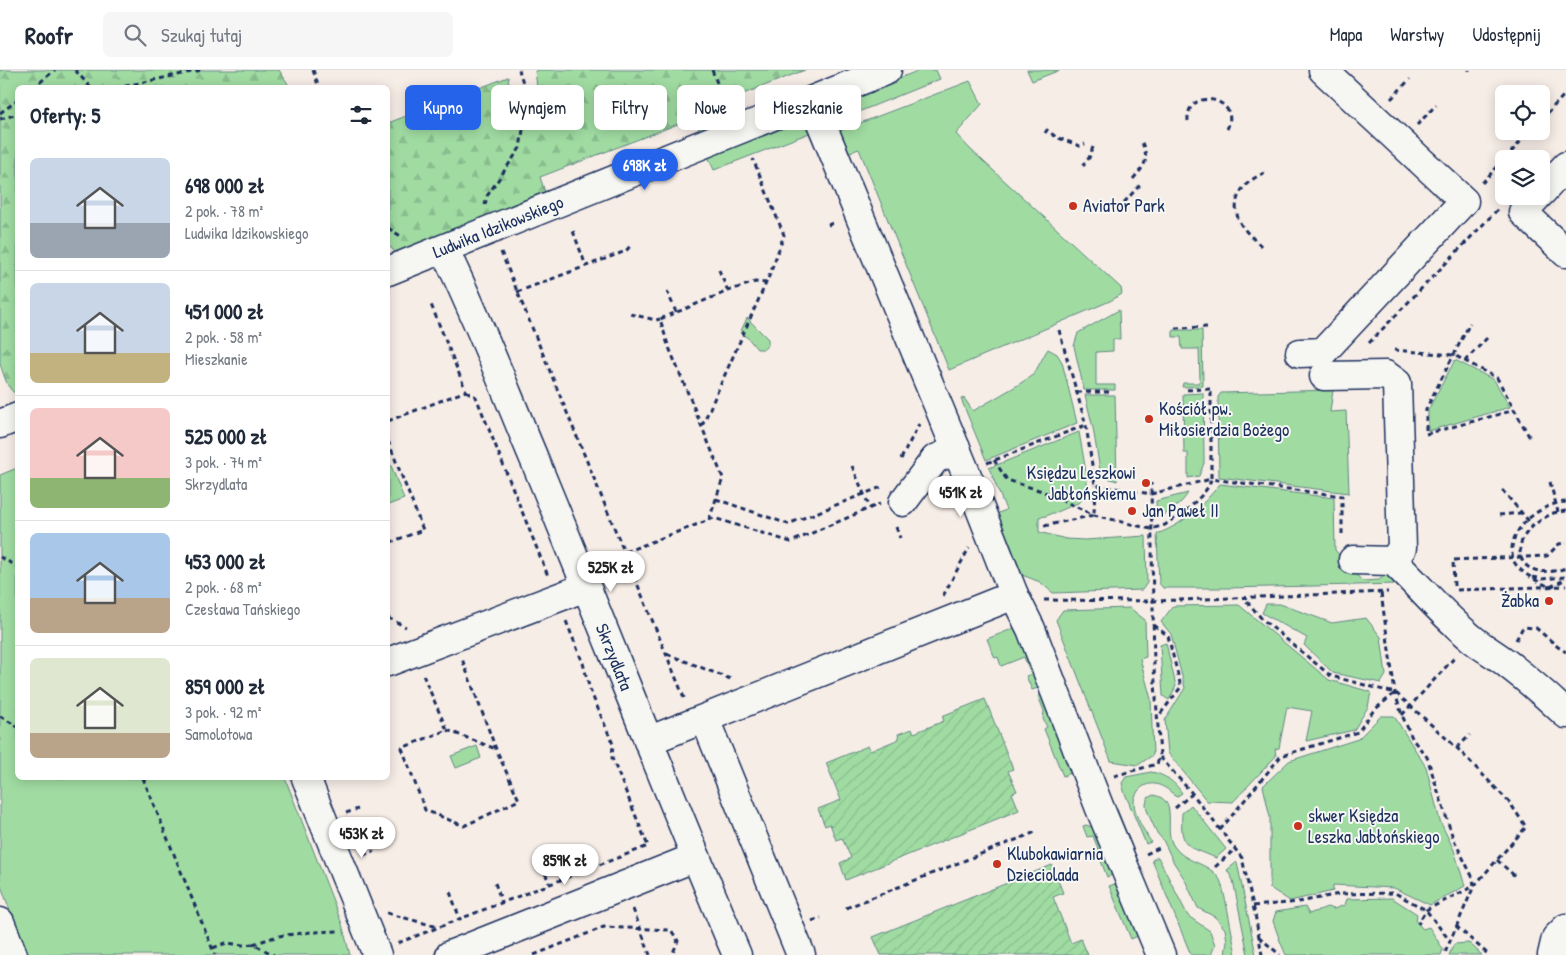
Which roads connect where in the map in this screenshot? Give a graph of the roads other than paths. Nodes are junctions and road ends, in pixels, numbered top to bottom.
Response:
1 (887, 70) edge
2 (1323, 70) edge
3 (851, 85) edge
4 (755, 124) edge
5 (824, 130) edge
6 (1566, 166) edge
7 (1550, 183) edge
8 (1520, 206) edge
9 (444, 249) junction
10 (1566, 252) edge
11 (390, 270) edge
12 (1300, 353) dead end
13 (1324, 376) dead end
14 (15, 418) edge
15 (0, 424) edge
16 (961, 462) junction
17 (896, 493) road end
18 (1353, 560) dead end
19 (1393, 561) junction
20 (586, 588) junction
21 (1014, 595) junction
22 (390, 661) edge
23 (1566, 714) edge
24 (699, 721) junction
25 (648, 741) junction
26 (307, 780) edge
27 (696, 857) junction
28 (0, 922) edge
29 (1566, 928) edge
30 (377, 953) edge
31 (13, 955) edge
32 (450, 955) edge
33 (737, 955) edge
34 (801, 955) edge
35 (1161, 955) edge
36 (1552, 955) edge

1 - 3 street, Ludwika Idzikowskiego
2 - 12 street
4 - 9 street, Ludwika Idzikowskiego
5 - 16 street
6 - 7 street
8 - 10 street
9 - 11 street, Ludwika Idzikowskiego
9 - 20 street, Skrzydlata
13 - 19 street
14 - 15 street
16 - 17 street
16 - 21 street
18 - 19 street
19 - 23 street
20 - 22 street
20 - 25 street, Skrzydlata
21 - 24 street
21 - 35 street
24 - 25 street
24 - 34 street
25 - 27 street, Skrzydlata
26 - 30 street
27 - 32 street
27 - 33 street, Skrzydlata
28 - 31 street
29 - 36 street

